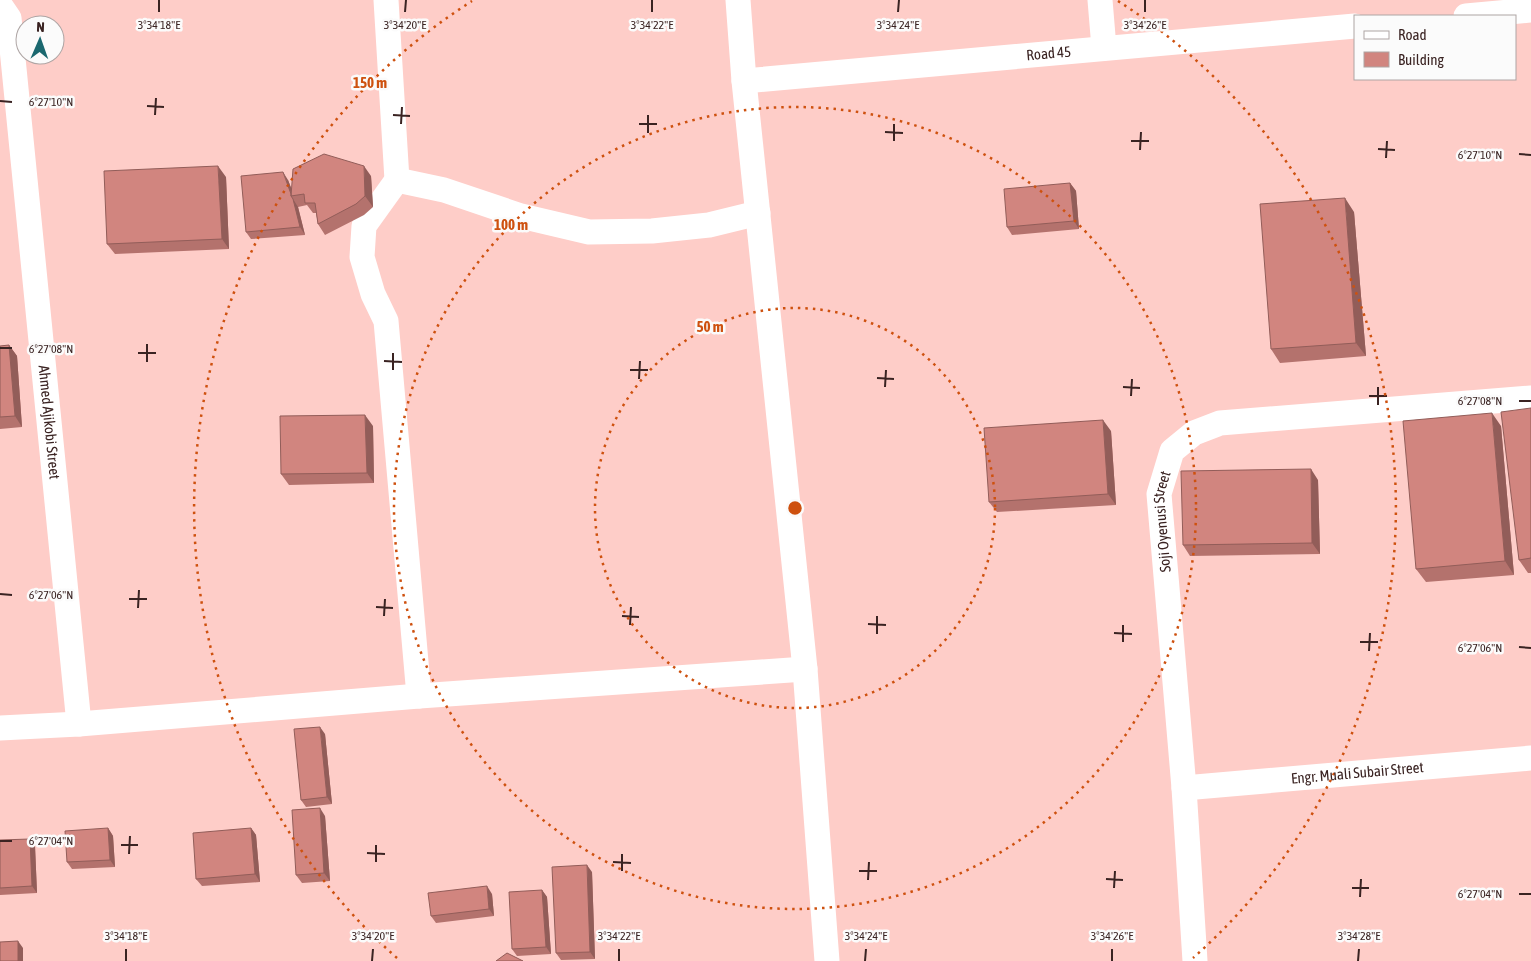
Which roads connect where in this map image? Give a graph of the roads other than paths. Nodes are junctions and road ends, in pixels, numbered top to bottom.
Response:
1 (386, 0) edge
2 (738, 0) edge
3 (1100, 0) edge
4 (0, 5) edge
5 (1531, 10) edge
6 (1477, 15) edge
7 (1354, 26) edge
8 (1104, 48) junction
9 (744, 81) junction
10 (398, 180) junction
11 (758, 213) junction
12 (1531, 398) edge
13 (805, 669) junction
14 (419, 696) junction
15 (78, 724) junction
16 (0, 728) edge
17 (1531, 758) edge
18 (1184, 788) junction
19 (827, 961) edge
20 (1195, 961) edge

1 - 10 street
2 - 9 street
3 - 8 street
4 - 15 street, Ahmed Ajikobi Street
5 - 6 street
7 - 8 street, Road 45
8 - 9 street, Road 45
9 - 11 street
10 - 11 street
10 - 14 street
11 - 13 street
12 - 18 street, Soji Oyenusi Street
13 - 14 street
13 - 19 street
14 - 15 street
15 - 16 street
17 - 18 street, Engr. Muali Subair Street
18 - 20 street, Soji Oyenusi Street

